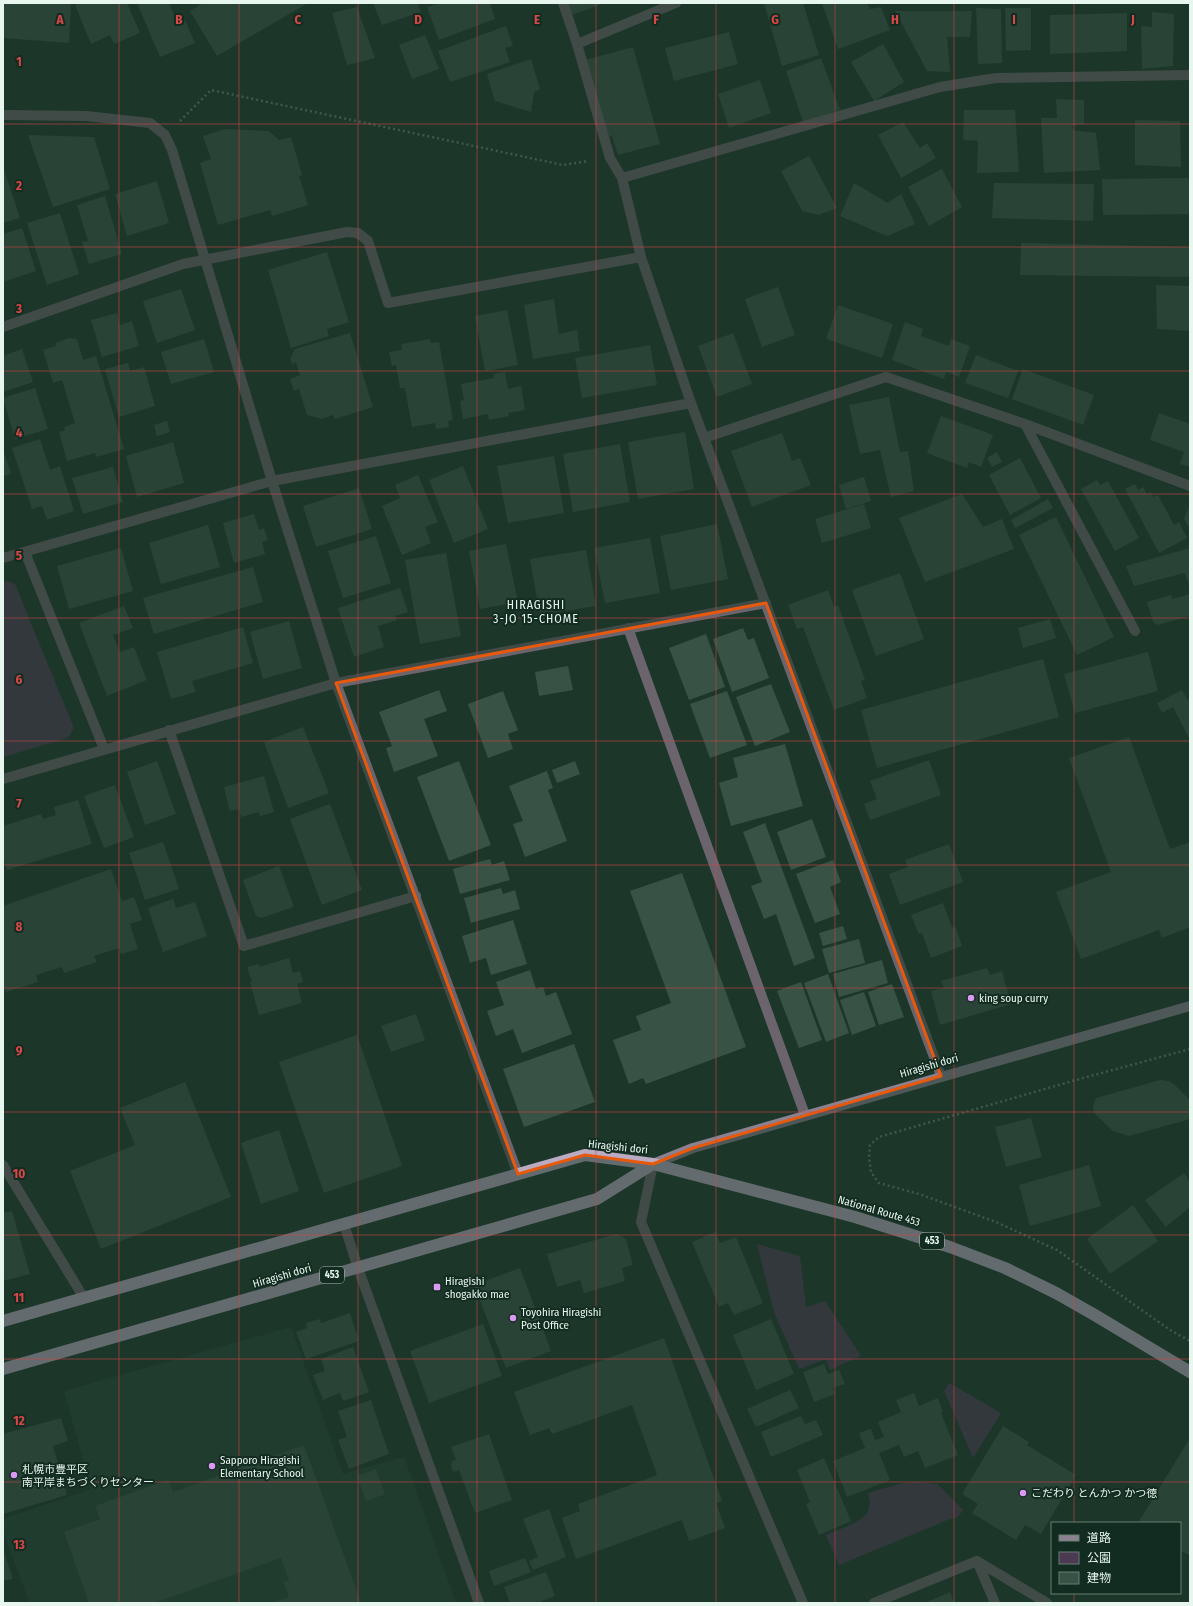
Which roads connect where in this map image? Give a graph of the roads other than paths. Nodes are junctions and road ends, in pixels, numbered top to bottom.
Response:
1 (563, 3) edge
2 (676, 3) edge
3 (577, 44) junction
4 (1190, 75) edge
5 (3, 115) edge
6 (622, 178) junction
7 (641, 256) junction
8 (204, 260) junction
9 (3, 327) edge
10 (690, 403) junction
11 (1025, 424) junction
12 (704, 438) junction
13 (272, 481) junction
14 (1190, 486) edge
15 (26, 552) junction
16 (3, 558) edge
17 (766, 603) junction
18 (628, 628) junction
19 (1135, 632) dead end
20 (336, 683) junction
21 (169, 730) junction
22 (104, 749) junction
23 (3, 779) edge
24 (416, 896) junction
25 (1190, 1006) edge
26 (941, 1076) junction
27 (805, 1115) junction
28 (653, 1164) junction
29 (3, 1165) edge
30 (518, 1174) junction
31 (344, 1224) junction
32 (358, 1268) junction
33 (84, 1298) junction
34 (3, 1321) edge
35 (3, 1369) edge
36 (1190, 1372) edge
37 (978, 1561) junction
38 (479, 1603) edge
39 (803, 1603) edge
40 (874, 1603) edge
41 (995, 1603) edge
42 (1047, 1603) edge

1 - 3 street
2 - 3 street
3 - 6 street
4 - 6 street
5 - 8 street
6 - 7 street
7 - 8 street
7 - 10 street
8 - 9 street
8 - 13 street
10 - 12 street
10 - 13 street
11 - 12 street
11 - 14 street
11 - 19 street
12 - 17 street
13 - 15 street
13 - 20 street
15 - 16 street
15 - 22 street
17 - 18 street
17 - 26 street
18 - 20 street
18 - 27 street
20 - 21 street
20 - 24 street
21 - 22 street
21 - 24 street
22 - 23 street
24 - 30 street
25 - 26 street, Hiragishi dori
26 - 27 street, Hiragishi dori
27 - 28 street, Hiragishi dori
28 - 30 highway, Hiragishi dori / 453
28 - 32 highway, Hiragishi dori / 453
28 - 36 highway, National Route 453 / 453
28 - 39 street
29 - 33 street
30 - 31 highway, Hiragishi dori / 453
31 - 32 street
31 - 33 highway, Hiragishi dori / 453
32 - 35 highway, Hiragishi dori / 453
32 - 38 street
33 - 34 highway, Hiragishi dori / 453
37 - 40 street
37 - 41 street
37 - 42 street

